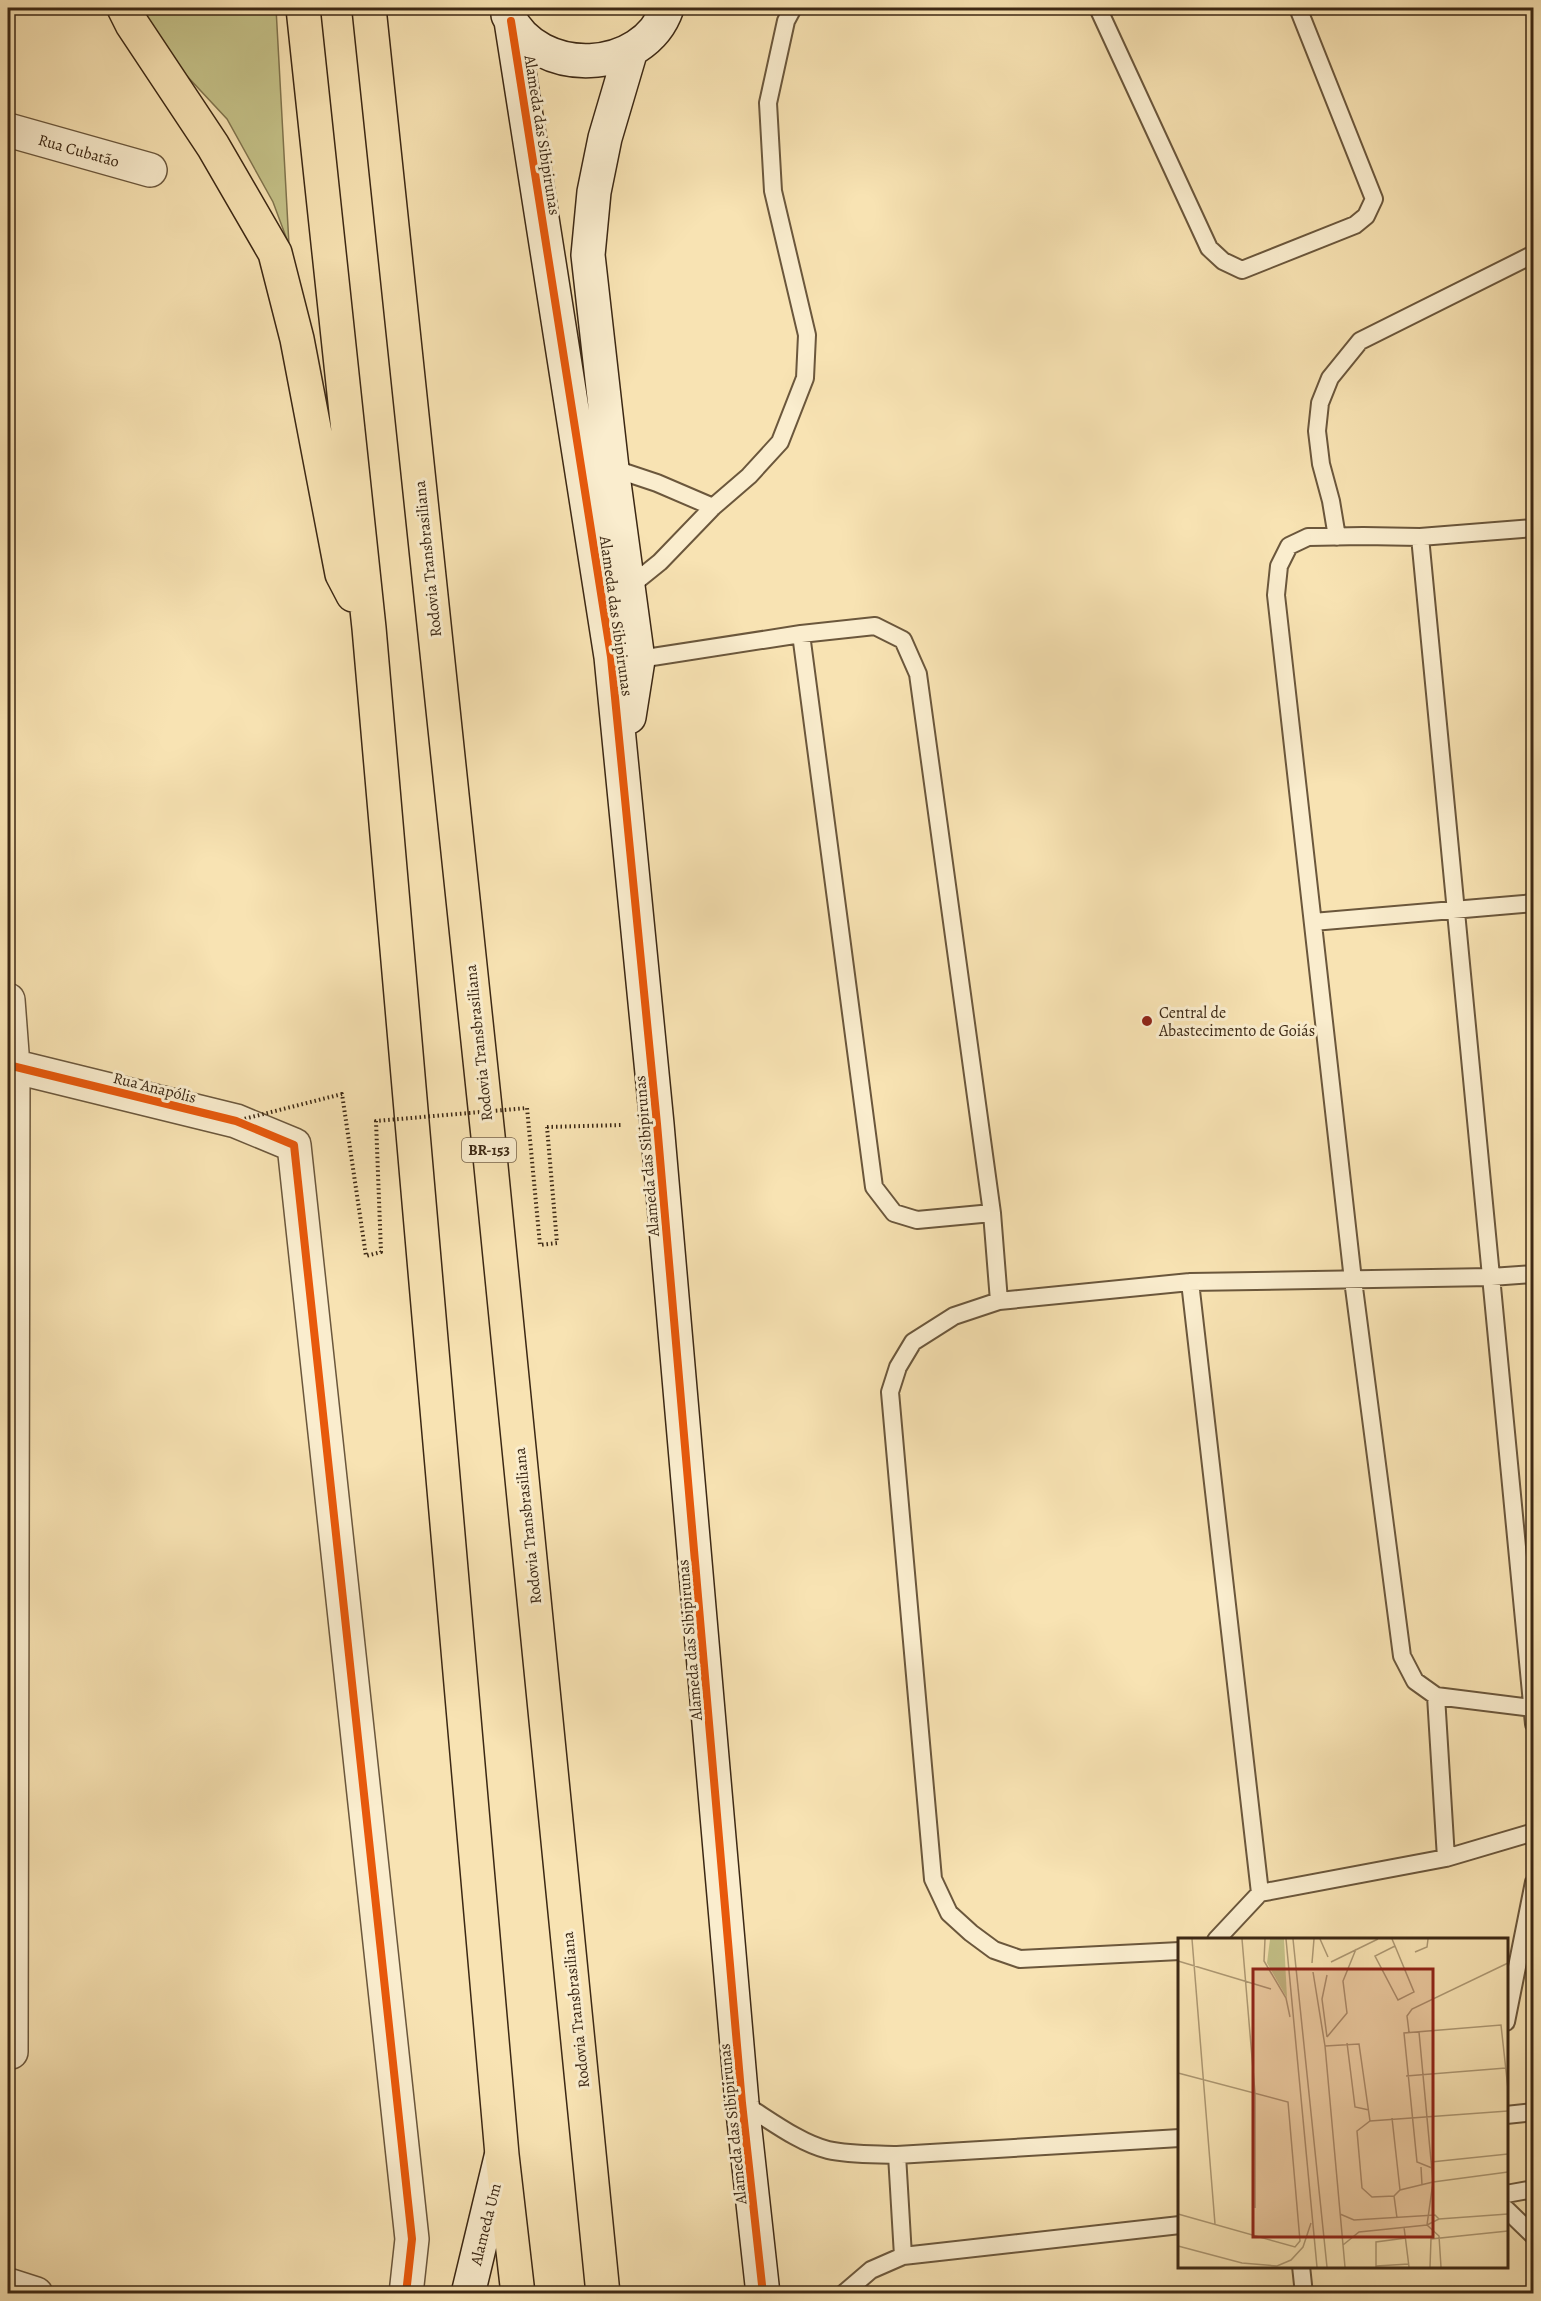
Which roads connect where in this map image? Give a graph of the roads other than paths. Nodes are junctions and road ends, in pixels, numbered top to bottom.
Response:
1 (124, 8) edge
2 (303, 8) edge
3 (369, 8) edge
4 (667, 8) edge
5 (793, 8) edge
6 (1098, 8) edge
7 (1298, 8) edge
8 (508, 14) edge
9 (631, 50) junction
10 (8, 130) edge
11 (150, 170) dead end
12 (1533, 254) edge
13 (612, 468) junction
14 (713, 507) junction
15 (1533, 528) edge
16 (1337, 537) junction
17 (1420, 537) junction
18 (629, 587) junction
19 (369, 628) junction
20 (801, 634) junction
21 (625, 659) junction
22 (1533, 903) edge
23 (1455, 909) junction
24 (1312, 922) junction
25 (8, 1000) edge
26 (10, 1065) edge
27 (992, 1213) junction
28 (1533, 1274) edge
29 (1491, 1277) junction
30 (1353, 1280) junction
31 (1190, 1282) junction
32 (999, 1301) junction
33 (1531, 1659) edge
34 (1436, 1696) junction
35 (1533, 1716) edge
36 (1533, 1832) edge
37 (1446, 1858) junction
38 (1533, 1882) edge
39 (1260, 1893) junction
40 (1218, 1938) edge
41 (1178, 1950) edge
42 (1508, 2012) edge
43 (11, 2052) dead end
44 (742, 2103) junction
45 (1533, 2112) edge
46 (1508, 2115) edge
47 (1178, 2138) edge
48 (502, 2155) junction
49 (897, 2156) junction
50 (1533, 2189) edge
51 (1508, 2194) edge
52 (1508, 2211) edge
53 (1178, 2225) edge
54 (1533, 2236) edge
55 (903, 2256) junction
56 (1301, 2268) edge
57 (8, 2285) edge
58 (36, 2294) edge
59 (406, 2294) edge
60 (468, 2294) edge
61 (518, 2294) edge
62 (603, 2294) edge
63 (762, 2294) edge
64 (843, 2294) edge
65 (1304, 2294) edge

1 - 19 highway
2 - 19 highway
3 - 62 highway, Rodovia Transbrasiliana / BR-153
4 - 9 street
5 - 14 lane
6 - 7 lane
8 - 9 street
8 - 21 street, Alameda das Sibipirunas
9 - 13 street, Alameda das Sibipirunas
10 - 11 street, Rua Cubatão
12 - 16 lane
13 - 14 lane
13 - 18 street, Alameda das Sibipirunas
14 - 18 lane
15 - 17 lane
16 - 17 lane
16 - 24 lane
17 - 23 lane
18 - 21 street, Alameda das Sibipirunas
19 - 48 highway
20 - 21 lane
20 - 27 lane
20 - 27 lane
21 - 44 street, Alameda das Sibipirunas
22 - 23 lane
23 - 24 lane
23 - 29 lane
24 - 30 lane
25 - 26 street
26 - 43 street
26 - 59 street, Rua Anapólis
27 - 32 lane
28 - 29 lane
29 - 30 lane
29 - 33 lane
30 - 31 lane
30 - 34 lane
31 - 32 lane
31 - 39 lane
32 - 41 lane
33 - 35 lane
34 - 35 lane
34 - 37 lane
36 - 37 lane
37 - 39 lane
38 - 42 lane
39 - 40 lane
44 - 49 lane
44 - 63 street, Alameda das Sibipirunas
45 - 46 lane
47 - 49 lane
48 - 60 street, Alameda Um
48 - 61 highway
49 - 55 lane
50 - 51 lane
52 - 54 lane
53 - 55 lane
55 - 64 lane
56 - 65 lane
57 - 58 street

